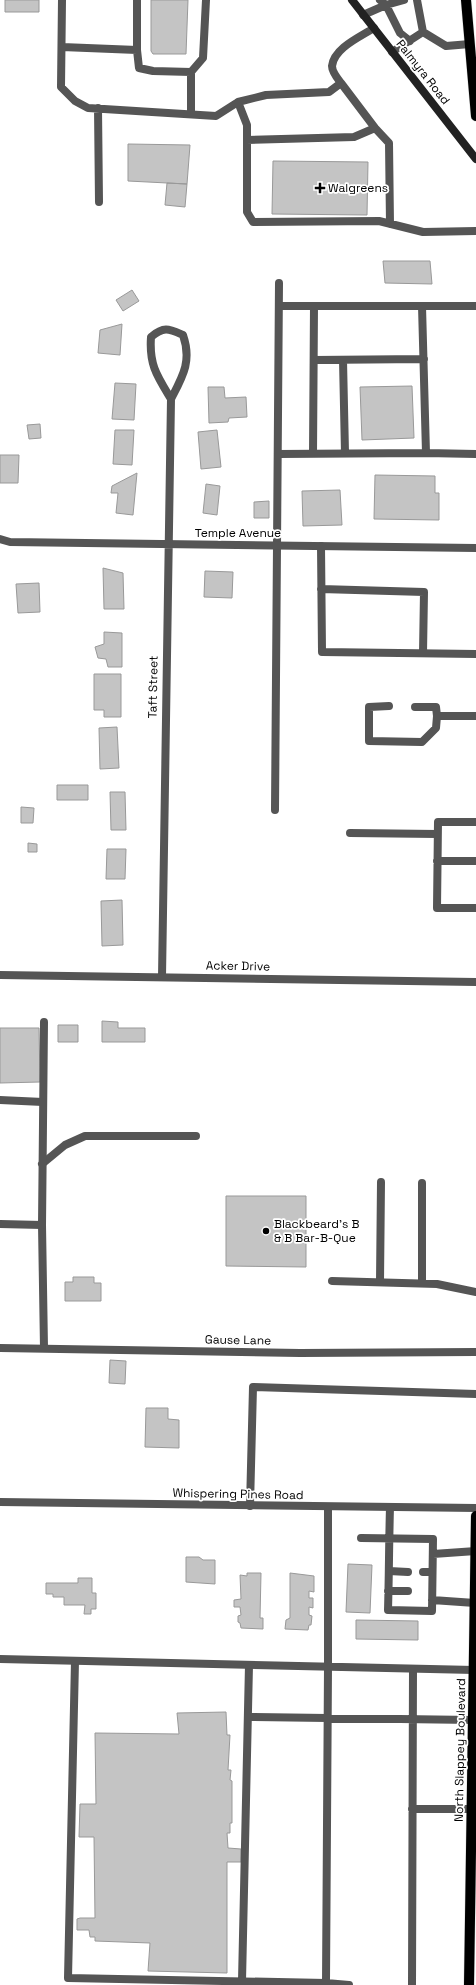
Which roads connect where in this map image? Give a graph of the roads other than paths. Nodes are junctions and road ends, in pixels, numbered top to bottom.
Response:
1 (62, 0) edge
2 (137, 0) edge
3 (206, 0) edge
4 (352, 0) edge
5 (404, 0) edge
6 (417, 0) edge
7 (466, 0) edge
8 (383, 2) edge
9 (363, 14) junction
10 (472, 25) edge
11 (374, 28) junction
12 (423, 32) junction
13 (410, 41) junction
14 (470, 44) junction
15 (62, 47) junction
16 (137, 50) junction
17 (392, 52) junction
18 (191, 72) junction
19 (341, 82) junction
20 (238, 102) junction
21 (98, 108) junction
22 (191, 114) junction
23 (476, 116) edge
24 (375, 128) junction
25 (247, 140) junction
26 (476, 159) edge
27 (99, 202) dead end
28 (390, 224) junction
29 (476, 230) edge
30 (279, 283) dead end
31 (279, 306) junction
32 (314, 306) junction
33 (422, 306) junction
34 (476, 306) edge
35 (424, 359) junction
36 (314, 360) junction
37 (343, 360) junction
38 (171, 399) junction
39 (345, 453) junction
40 (426, 453) junction
41 (278, 454) junction
42 (313, 454) junction
43 (476, 454) edge
44 (0, 539) edge
45 (167, 545) junction
46 (278, 545) junction
47 (321, 546) junction
48 (476, 548) edge
49 (321, 589) junction
50 (423, 653) junction
51 (476, 654) edge
52 (389, 706) dead end
53 (415, 707) dead end
54 (437, 716) junction
55 (476, 716) edge
56 (275, 810) dead end
57 (476, 822) edge
58 (350, 833) dead end
59 (437, 834) junction
60 (437, 861) junction
61 (476, 861) edge
62 (476, 908) edge
63 (0, 975) edge
64 (162, 977) junction
65 (476, 982) edge
66 (44, 1022) dead end
67 (0, 1100) edge
68 (43, 1102) junction
69 (196, 1136) dead end
70 (42, 1164) junction
71 (381, 1182) dead end
72 (422, 1183) dead end
73 (0, 1224) edge
74 (42, 1225) junction
75 (332, 1281) dead end
76 (380, 1282) junction
77 (422, 1283) junction
78 (476, 1292) edge
79 (0, 1348) edge
80 (44, 1348) junction
81 (476, 1352) edge
82 (476, 1394) edge
83 (0, 1502) edge
84 (250, 1506) junction
85 (328, 1507) junction
86 (390, 1507) junction
87 (476, 1508) edge
88 (476, 1516) edge
89 (361, 1538) dead end
90 (389, 1538) junction
91 (476, 1551) edge
92 (433, 1554) junction
93 (389, 1571) junction
94 (408, 1572) dead end
95 (423, 1572) dead end
96 (432, 1572) junction
97 (388, 1591) junction
98 (408, 1591) dead end
99 (423, 1592) dead end
100 (432, 1592) junction
101 (475, 1597) edge
102 (432, 1600) junction
103 (0, 1659) edge
104 (75, 1661) junction
105 (249, 1665) junction
106 (328, 1667) junction
107 (413, 1669) junction
108 (474, 1670) junction
109 (248, 1717) junction
110 (327, 1718) junction
111 (412, 1720) junction
112 (473, 1720) junction
113 (412, 1809) junction
114 (472, 1809) junction
115 (473, 1934) edge
116 (473, 1971) edge
117 (242, 1981) junction
118 (326, 1983) junction
119 (295, 1984) edge
120 (349, 1985) edge
121 (412, 1985) edge
122 (469, 1985) edge

1 - 15 street
2 - 16 street
3 - 18 street
4 - 9 main road, Palmyra Road
5 - 8 street
6 - 12 street
7 - 10 main road
8 - 9 street
8 - 13 street
9 - 11 main road, Palmyra Road
10 - 14 main road
11 - 17 main road, Palmyra Road
11 - 19 street
12 - 13 street
12 - 14 street
13 - 17 street
14 - 23 main road
15 - 16 street
15 - 21 street
16 - 18 street
17 - 26 main road, Palmyra Road
18 - 22 street
19 - 20 street
19 - 24 street
20 - 22 street
20 - 25 street
21 - 22 street
21 - 27 street
24 - 25 street
24 - 28 street
25 - 28 street
28 - 29 street
30 - 31 street
31 - 32 street
31 - 41 street
32 - 33 street
32 - 36 street
33 - 34 street
33 - 35 street
35 - 37 street
35 - 40 street
36 - 37 street
36 - 42 street
37 - 39 street
38 - 38 street, Taft Street
38 - 45 street, Taft Street
39 - 40 street
39 - 42 street
40 - 43 street
41 - 42 street
41 - 46 street
44 - 45 street, Temple Avenue
45 - 46 street, Temple Avenue
45 - 64 street, Taft Street
46 - 47 street, Temple Avenue
46 - 56 street
47 - 48 street, Temple Avenue
47 - 49 street
49 - 50 street
49 - 50 street
50 - 51 street
52 - 54 street
53 - 54 street
54 - 55 street
57 - 59 street
58 - 59 street
59 - 60 street
60 - 61 street
60 - 62 street
63 - 64 street, Acker Drive
64 - 65 street, Acker Drive
66 - 68 street
67 - 68 street
68 - 70 street
69 - 70 street
70 - 74 street
71 - 76 street
72 - 77 street
73 - 74 street
74 - 80 street
75 - 76 street
76 - 77 street
77 - 78 street
79 - 80 street, Gause Lane
80 - 81 street, Gause Lane
82 - 84 street
83 - 84 street, Whispering Pines Road
84 - 85 street, Whispering Pines Road
85 - 86 street, Whispering Pines Road
85 - 106 street
86 - 87 street, Whispering Pines Road
86 - 90 street
88 - 91 main road, North Slappey Boulevard
89 - 90 street
90 - 92 street
90 - 93 street
91 - 92 street
91 - 101 main road, North Slappey Boulevard
92 - 96 street
93 - 94 street
93 - 97 street
95 - 96 street
96 - 100 street
97 - 98 street
97 - 102 street
99 - 100 street
100 - 102 street
101 - 102 street
101 - 108 main road, North Slappey Boulevard
103 - 104 street
104 - 105 street
104 - 117 street
105 - 106 street
105 - 109 street
106 - 107 street
106 - 110 street
107 - 108 street
107 - 111 street
108 - 112 main road, North Slappey Boulevard
109 - 110 street
109 - 117 street
110 - 111 street
110 - 118 street
111 - 112 street
111 - 113 street
112 - 114 main road, North Slappey Boulevard
113 - 114 street
113 - 121 street
114 - 115 main road, North Slappey Boulevard
115 - 116 main road, North Slappey Boulevard
116 - 122 main road, North Slappey Boulevard
117 - 119 street
118 - 119 street
118 - 120 street

